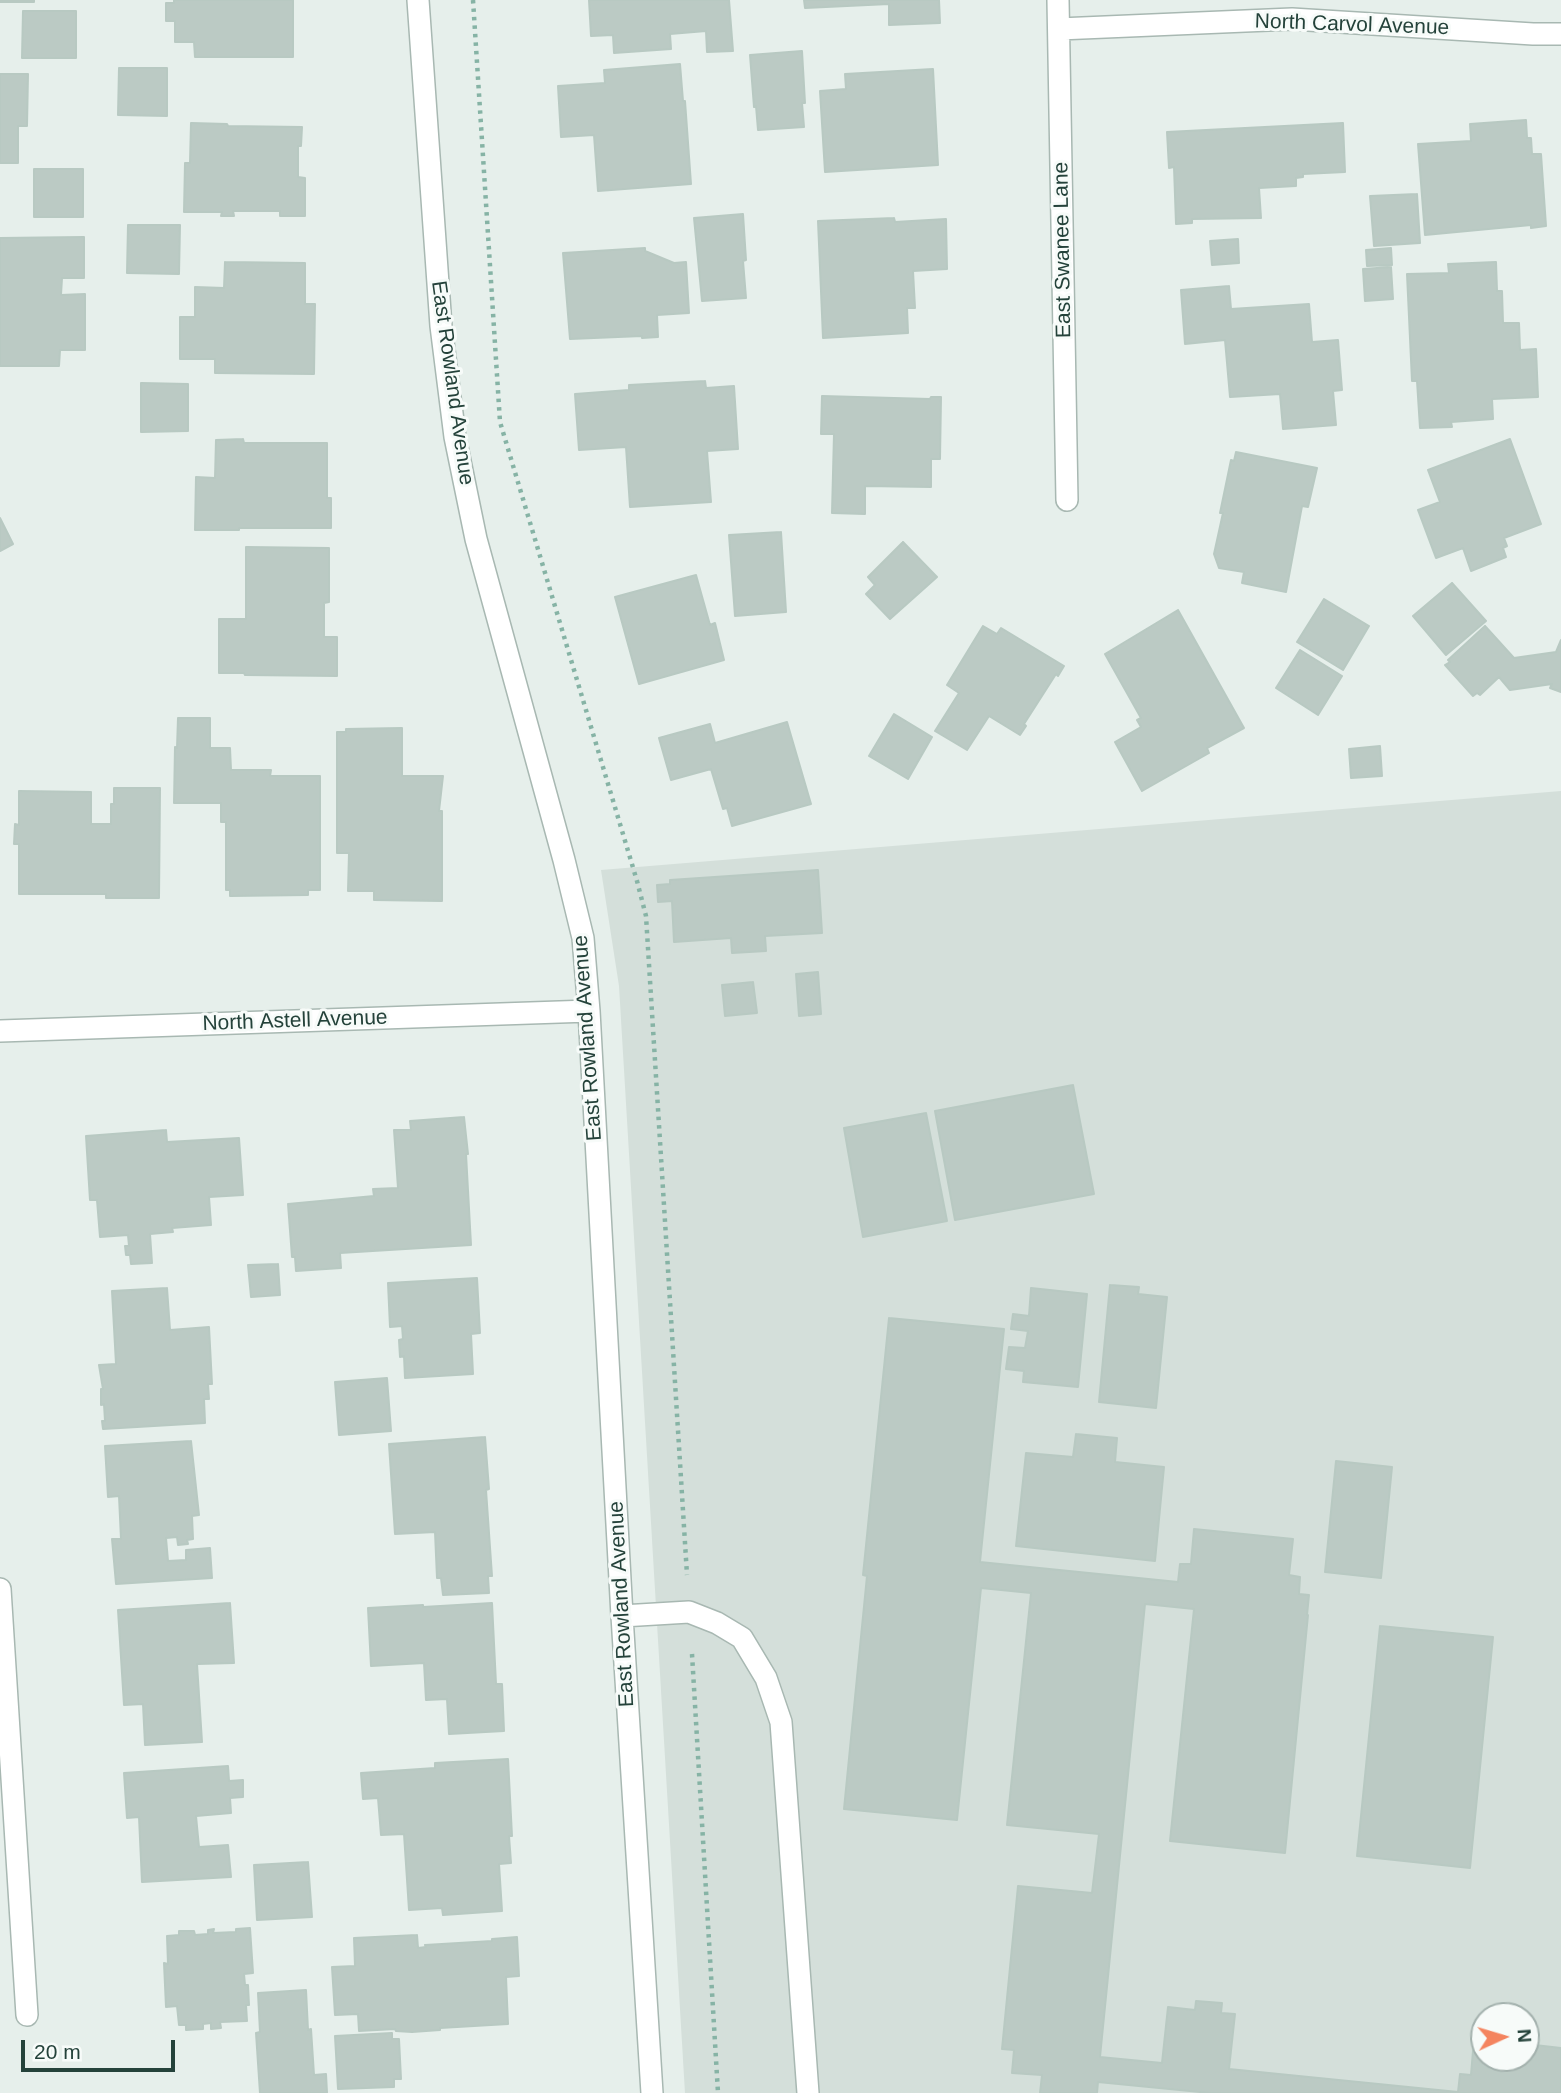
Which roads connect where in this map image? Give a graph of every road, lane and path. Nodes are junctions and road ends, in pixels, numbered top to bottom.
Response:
1 (418, 0) edge
2 (1058, 0) edge
3 (1059, 29) junction
4 (1561, 34) edge
5 (1067, 500) dead end
6 (589, 1011) junction
7 (0, 1031) edge
8 (0, 1589) edge
9 (622, 1616) junction
10 (27, 2015) dead end
11 (652, 2093) edge
12 (808, 2093) edge

1 - 6 street, East Rowland Avenue
2 - 3 street, East Swanee Lane
3 - 4 street, North Carvol Avenue
3 - 5 street, East Swanee Lane
6 - 7 street, North Astell Avenue
6 - 9 street, East Rowland Avenue
8 - 10 street
9 - 11 street, East Rowland Avenue
9 - 12 street

